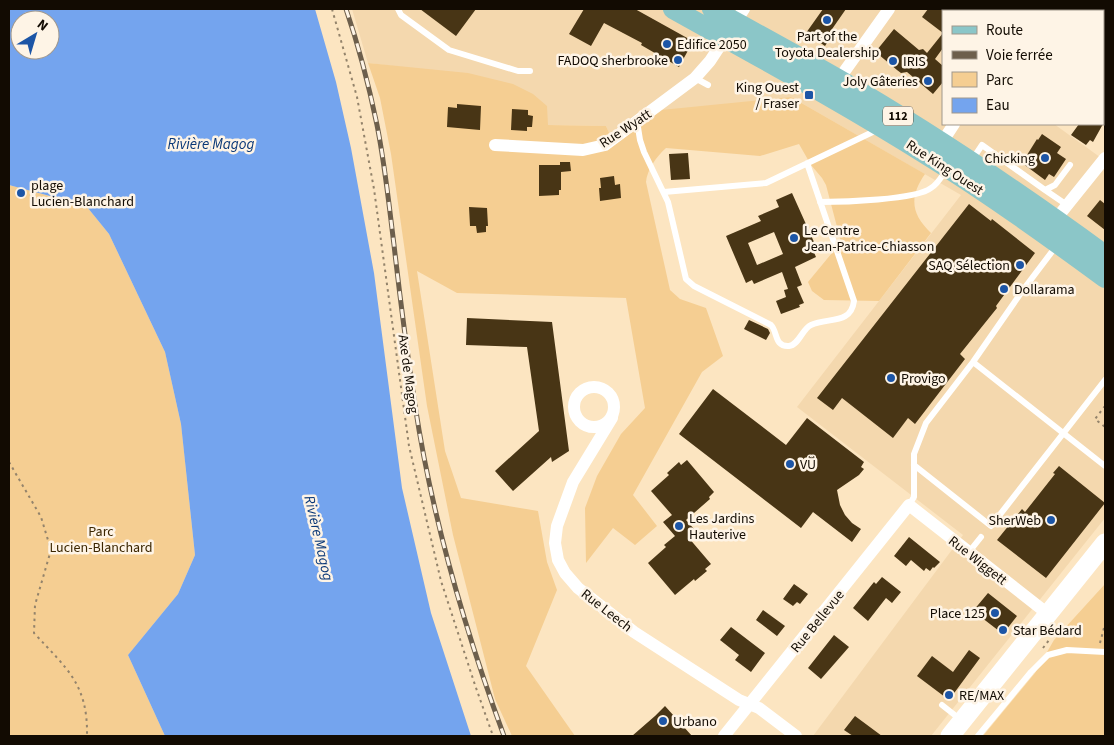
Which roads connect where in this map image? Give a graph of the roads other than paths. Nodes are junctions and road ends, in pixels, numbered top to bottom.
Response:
1 (398, 9) edge
2 (673, 9) edge
3 (712, 9) edge
4 (889, 9) edge
5 (734, 23) edge
6 (530, 71) dead end
7 (695, 78) junction
8 (839, 79) junction
9 (708, 85) dead end
10 (637, 121) junction
11 (954, 125) edge
12 (882, 128) junction
13 (495, 145) dead end
14 (940, 157) junction
15 (1105, 158) edge
16 (807, 163) junction
17 (1070, 165) dead end
18 (664, 192) junction
19 (1037, 192) junction
20 (820, 202) junction
21 (1056, 226) junction
22 (1104, 253) edge
23 (1105, 278) edge
24 (973, 362) junction
25 (1105, 380) edge
26 (612, 418) dead end
27 (1063, 433) junction
28 (914, 465) junction
29 (1105, 466) edge
30 (909, 505) junction
31 (981, 537) dead end
32 (1105, 543) edge
33 (968, 553) junction
34 (1105, 558) edge
35 (1048, 614) junction
36 (1102, 652) edge
37 (750, 705) junction
38 (942, 705) dead end
39 (962, 721) junction
40 (797, 734) edge
41 (724, 736) edge
42 (950, 736) edge
43 (978, 736) edge

1 - 6 lane
2 - 5 main road, Rue King Ouest / 112
3 - 5 main road, Rue King Ouest / 112
4 - 8 street
5 - 7 street, Rue Wyatt
5 - 8 main road, Rue King Ouest / 112
5 - 12 main road, Rue King Ouest / 112
7 - 9 lane
7 - 10 street, Rue Wyatt
8 - 14 main road, Rue King Ouest / 112
10 - 13 street, Rue Wyatt
10 - 18 lane
11 - 14 street
12 - 14 main road, Rue King Ouest / 112
12 - 16 lane
14 - 19 main road, Rue King Ouest / 112
14 - 20 lane
14 - 21 main road, Rue King Ouest / 112
15 - 21 street
16 - 18 lane
16 - 20 lane
17 - 19 lane
18 - 20 lane
19 - 21 main road, Rue King Ouest / 112
21 - 22 main road, Rue King Ouest / 112
21 - 23 main road, Rue King Ouest / 112
21 - 24 lane
24 - 27 lane
24 - 28 lane
25 - 27 lane
26 - 37 street, Rue Leech
27 - 28 lane
27 - 29 lane
28 - 30 lane
30 - 33 street, Rue Wiggett
30 - 37 street, Rue Bellevue
31 - 33 lane
32 - 35 main road
33 - 35 street, Rue Wiggett
34 - 35 main road
35 - 39 main road
36 - 43 lane
37 - 40 street, Rue Leech
37 - 41 street, Rue Bellevue
38 - 39 lane
39 - 42 main road

